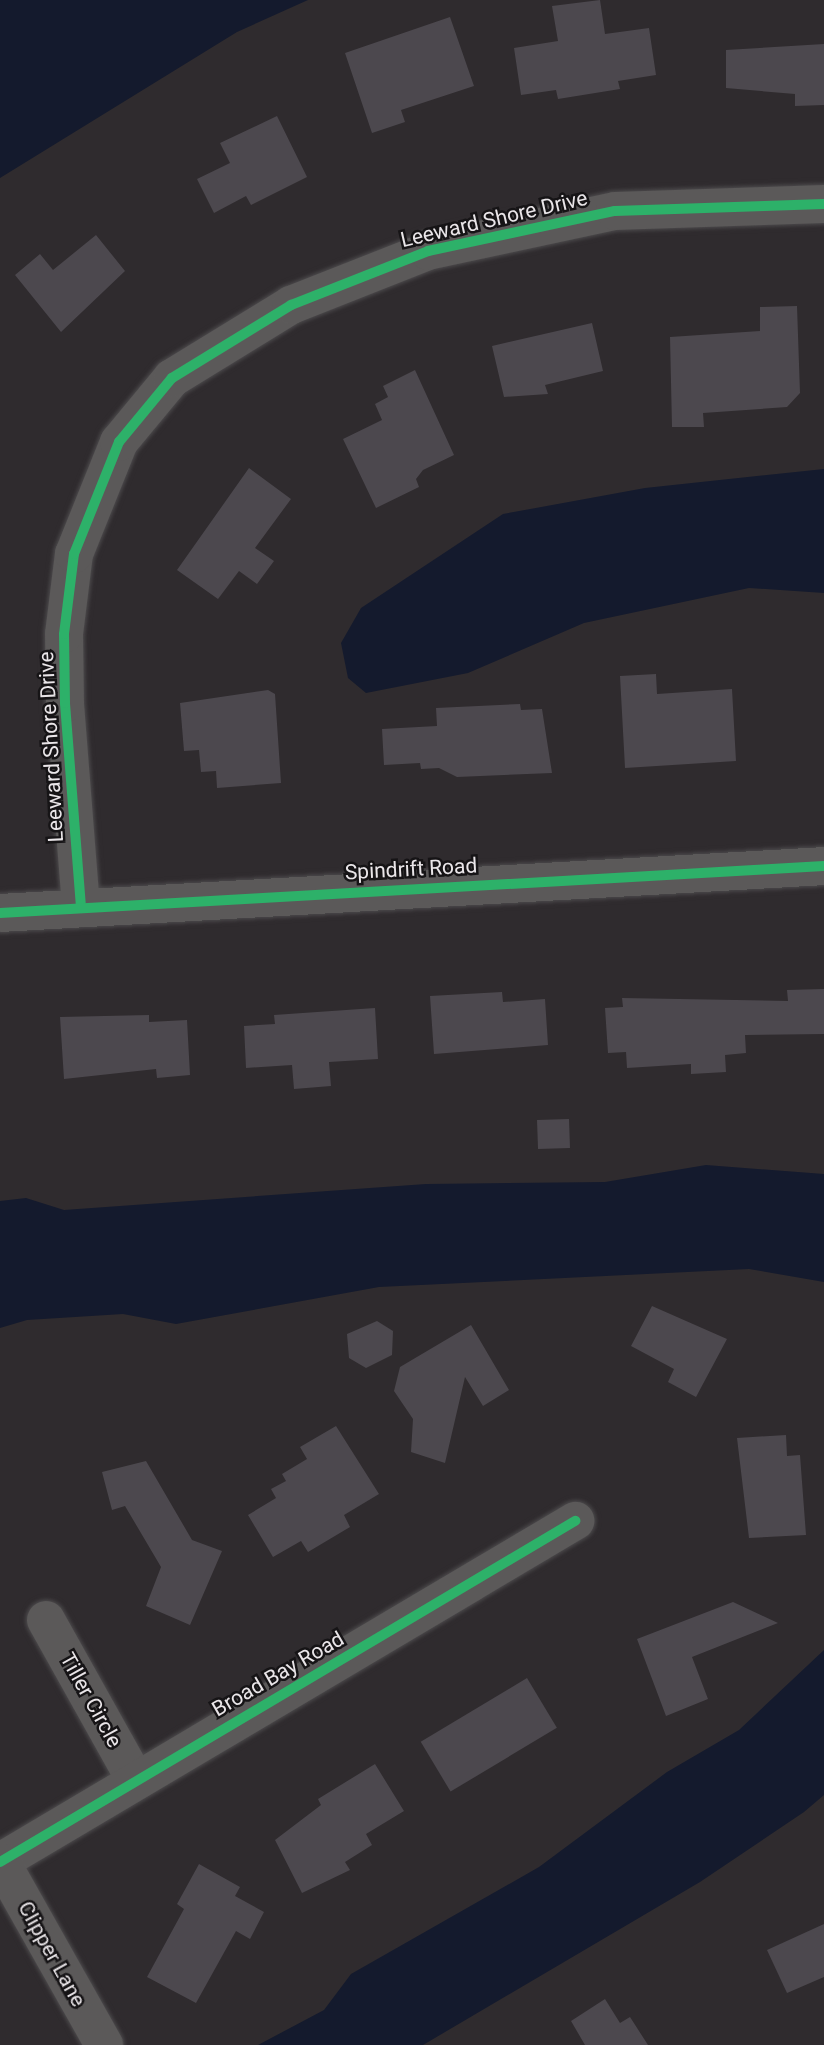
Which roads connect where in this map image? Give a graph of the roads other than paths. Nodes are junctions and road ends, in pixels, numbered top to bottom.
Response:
1 (824, 204) edge
2 (824, 866) edge
3 (81, 907) junction
4 (0, 914) edge
5 (575, 1521) dead end
6 (46, 1620) dead end
7 (135, 1779) junction
8 (1, 1862) edge
9 (103, 2045) edge

1 - 3 street, Leeward Shore Drive
2 - 3 street, Spindrift Road
3 - 4 street, Spindrift Road
5 - 7 street, Broad Bay Road
6 - 7 street, Tiller Circle
7 - 8 street, Broad Bay Road
8 - 9 street, Clipper Lane

